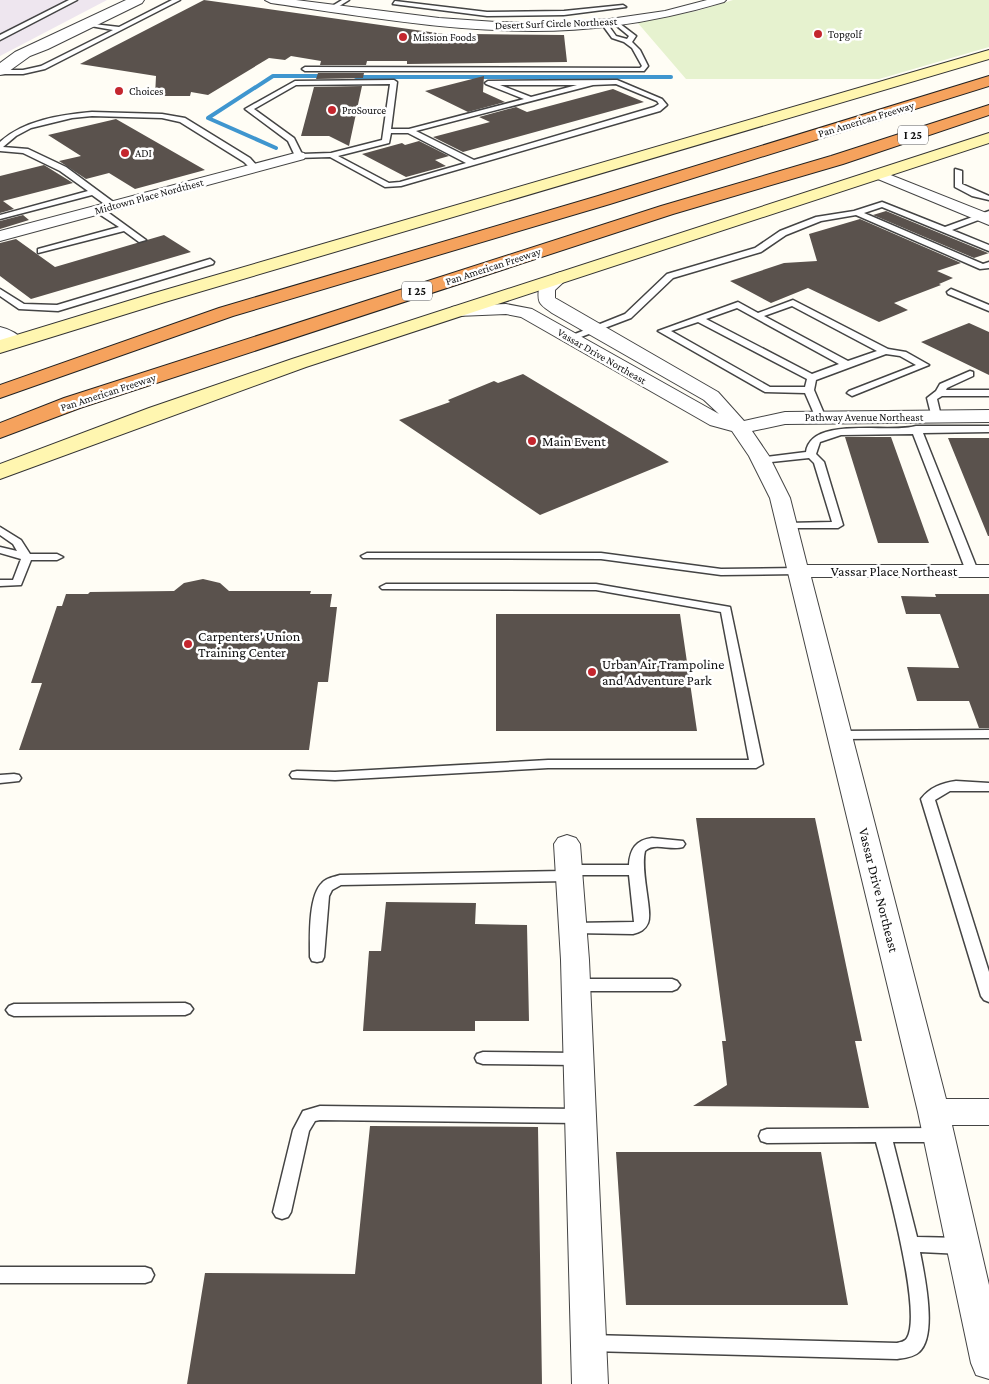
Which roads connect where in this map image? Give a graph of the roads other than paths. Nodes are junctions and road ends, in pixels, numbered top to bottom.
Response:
1 (74, 0) edge
2 (114, 0) edge
3 (137, 0) edge
4 (177, 0) edge
5 (270, 0) edge
6 (346, 0) edge
7 (610, 0) edge
8 (720, 0) edge
9 (398, 2) edge
10 (409, 5) junction
11 (623, 6) junction
12 (609, 8) junction
13 (331, 9) junction
14 (375, 15) junction
15 (391, 17) junction
16 (641, 18) junction
17 (615, 21) junction
18 (87, 24) junction
19 (119, 29) junction
20 (0, 38) edge
21 (630, 41) junction
22 (28, 50) junction
23 (989, 54) edge
24 (305, 69) dead end
25 (0, 71) edge
26 (986, 81) edge
27 (593, 83) junction
28 (530, 99) junction
29 (989, 110) edge
30 (989, 118) edge
31 (387, 131) junction
32 (409, 132) junction
33 (989, 138) edge
34 (0, 147) edge
35 (331, 155) junction
36 (299, 156) junction
37 (837, 160) junction
38 (473, 163) junction
39 (255, 168) junction
40 (958, 170) dead end
41 (878, 174) junction
42 (93, 192) junction
43 (989, 198) edge
44 (106, 208) junction
45 (858, 213) junction
46 (0, 217) edge
47 (987, 217) edge
48 (126, 228) junction
49 (945, 230) junction
50 (0, 236) edge
51 (142, 240) dead end
52 (989, 248) edge
53 (40, 251) dead end
54 (210, 262) dead end
55 (989, 265) edge
56 (561, 277) junction
57 (0, 292) edge
58 (951, 292) dead end
59 (989, 308) edge
60 (458, 311) junction
61 (226, 312) junction
62 (757, 316) junction
63 (699, 319) junction
64 (595, 329) junction
65 (570, 338) junction
66 (5, 341) edge
67 (885, 351) junction
68 (847, 364) junction
69 (0, 372) edge
70 (970, 374) dead end
71 (812, 378) junction
72 (809, 390) junction
73 (0, 392) edge
74 (852, 392) dead end
75 (940, 393) junction
76 (989, 393) edge
77 (820, 416) junction
78 (936, 416) junction
79 (989, 416) edge
80 (741, 427) junction
81 (916, 429) junction
82 (989, 429) edge
83 (0, 431) edge
84 (811, 455) junction
85 (761, 460) junction
86 (0, 472) edge
87 (787, 526) junction
88 (0, 530) edge
89 (0, 550) edge
90 (368, 556) dead end
91 (27, 557) junction
92 (58, 558) dead end
93 (799, 571) junction
94 (981, 571) edge
95 (0, 583) edge
96 (386, 587) dead end
97 (989, 734) edge
98 (840, 735) junction
99 (298, 775) dead end
100 (989, 787) edge
101 (678, 844) dead end
102 (568, 863) junction
103 (636, 870) junction
104 (573, 928) junction
105 (317, 957) dead end
106 (575, 985) junction
107 (672, 985) dead end
108 (989, 996) edge
109 (185, 1008) dead end
110 (14, 1010) dead end
111 (483, 1058) dead end
112 (578, 1059) junction
113 (989, 1112) edge
114 (581, 1116) junction
115 (937, 1124) junction
116 (767, 1136) dead end
117 (883, 1136) junction
118 (282, 1212) dead end
119 (910, 1244) junction
120 (964, 1246) junction
121 (145, 1275) dead end
122 (0, 1276) edge
123 (589, 1343) junction
124 (989, 1363) edge
125 (590, 1384) edge

1 - 20 lane
2 - 22 street
3 - 18 street
4 - 19 lane
5 - 13 street, Desert Surf Circle Northeast
6 - 13 lane
7 - 11 lane
8 - 16 street, Desert Surf Circle Northeast
9 - 10 lane
9 - 14 lane
10 - 12 lane
10 - 15 lane
11 - 12 lane
11 - 16 lane
12 - 17 lane
13 - 14 street, Desert Surf Circle Northeast
14 - 15 street, Desert Surf Circle Northeast
15 - 17 street, Desert Surf Circle Northeast
16 - 17 street, Desert Surf Circle Northeast
17 - 21 lane
17 - 21 lane
18 - 19 lane
18 - 22 street
19 - 25 lane
21 - 24 lane
22 - 25 street
23 - 66 main road
26 - 61 highway, Pan American Freeway / I 25
27 - 28 lane
27 - 28 lane
27 - 38 lane
28 - 32 lane
29 - 37 highway, Pan American Freeway / I 25
30 - 37 highway
31 - 32 lane
31 - 35 lane
31 - 36 lane
32 - 38 lane
33 - 41 main road
34 - 39 lane
34 - 42 lane
35 - 36 lane
35 - 38 lane
36 - 39 street, Midtown Place Nordthest
37 - 83 highway, Pan American Freeway / I 25
39 - 44 street, Midtown Place Nordthest
40 - 43 lane
41 - 47 street
41 - 56 main road
42 - 44 lane
42 - 46 lane
44 - 48 lane
44 - 50 street, Midtown Place Nordthest
45 - 49 lane
45 - 55 lane
45 - 64 lane
47 - 49 lane
48 - 51 lane
48 - 53 lane
49 - 52 lane
54 - 57 lane
56 - 60 main road
56 - 64 street, Vassar Drive Northeast
58 - 59 lane
60 - 65 street, Vassar Drive Northeast
60 - 86 main road
61 - 69 highway
61 - 73 highway, Pan American Freeway / I 25
62 - 63 lane
62 - 67 lane
62 - 68 lane
63 - 71 lane
63 - 72 lane
64 - 65 lane
64 - 80 street, Vassar Drive Northeast
65 - 80 street, Vassar Drive Northeast
67 - 68 lane
67 - 74 lane
68 - 71 lane
70 - 75 lane
71 - 72 lane
72 - 77 lane
75 - 76 lane
75 - 78 lane
77 - 78 street, Pathway Avenue Northeast
77 - 80 street, Pathway Avenue Northeast
78 - 79 street, Pathway Avenue Northeast
80 - 85 street, Vassar Drive Northeast
81 - 82 lane
81 - 84 lane
81 - 94 lane
84 - 85 lane
84 - 87 lane
85 - 87 street, Vassar Drive Northeast
87 - 93 street, Vassar Drive Northeast
88 - 91 lane
89 - 91 lane
90 - 93 lane
91 - 92 lane
91 - 95 lane
93 - 94 street, Vassar Place Northeast
93 - 98 street, Vassar Drive Northeast
96 - 99 lane
97 - 98 lane
98 - 115 street, Vassar Drive Northeast
100 - 108 lane
101 - 103 lane
102 - 103 lane
102 - 104 street
102 - 105 lane
103 - 104 lane
104 - 106 street
106 - 107 lane
106 - 112 street
109 - 110 lane
111 - 112 lane
112 - 114 street
113 - 115 street
114 - 118 lane
114 - 123 street
115 - 117 lane
115 - 120 street, Vassar Drive Northeast
116 - 117 lane
117 - 119 lane
119 - 120 lane
119 - 123 lane
120 - 124 street, Vassar Drive Northeast
121 - 122 lane
123 - 125 street

